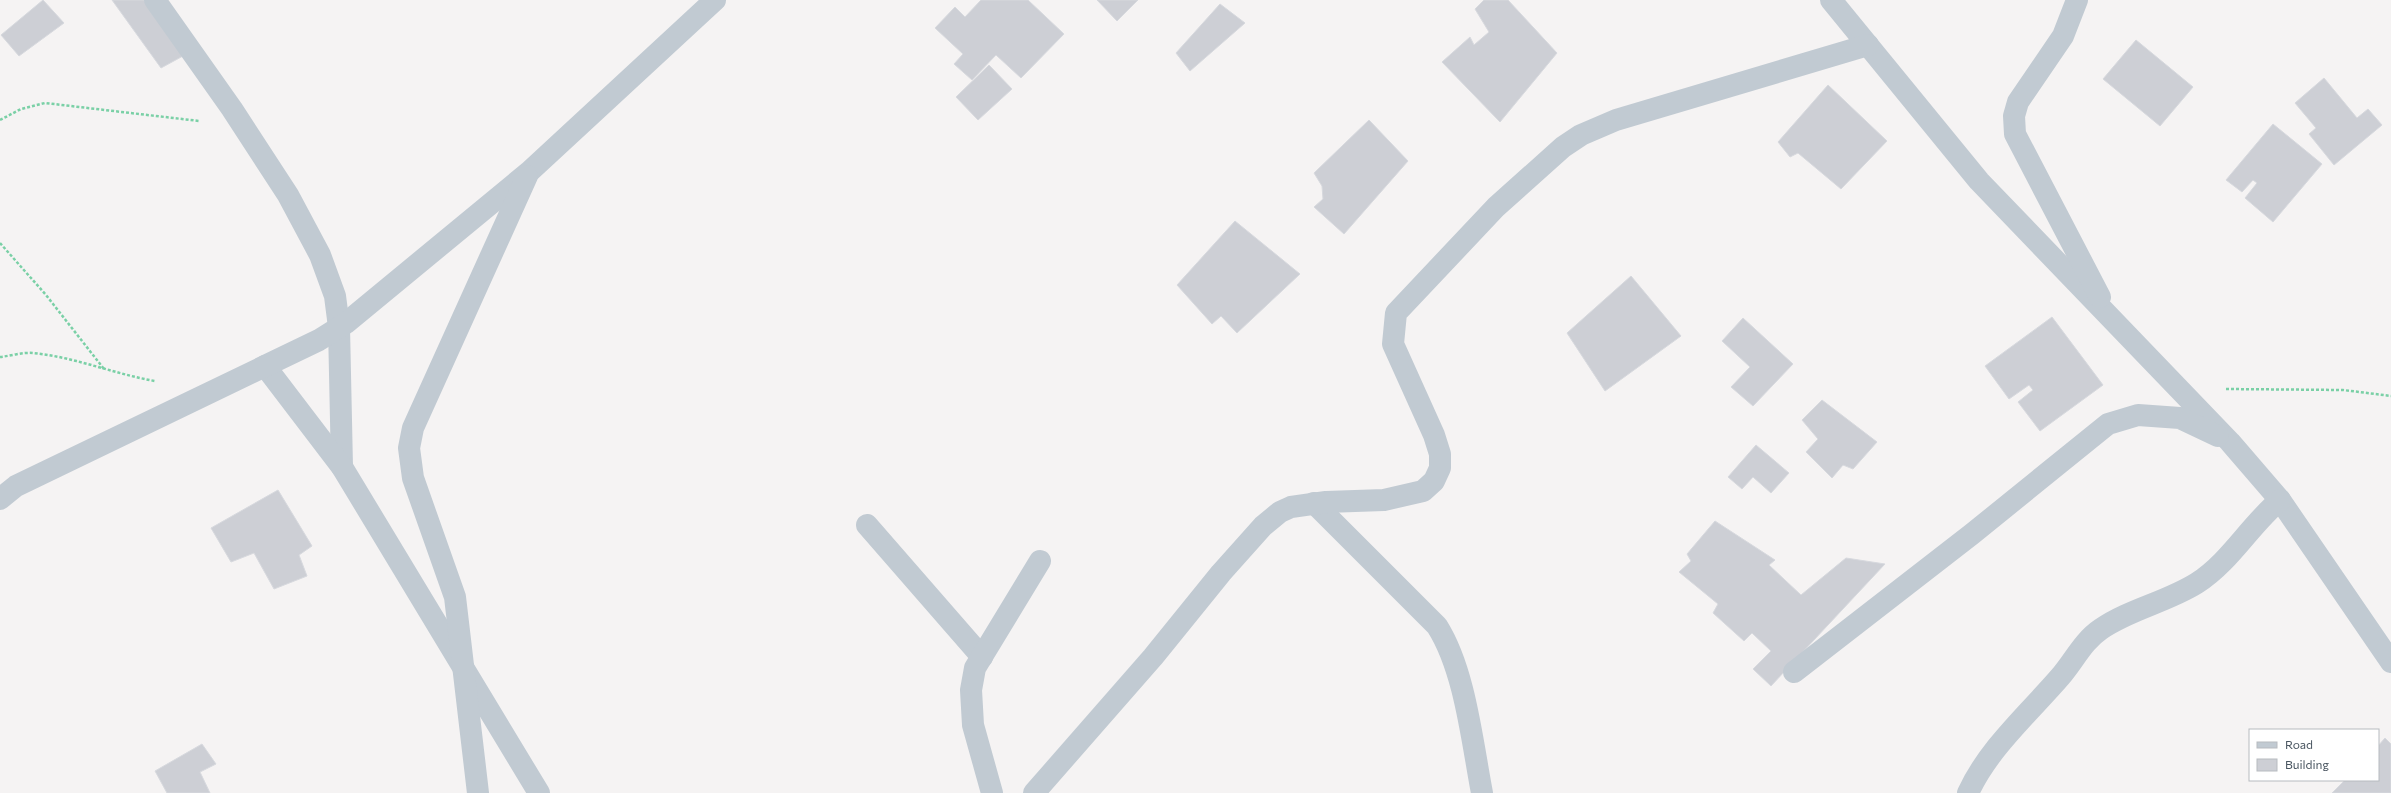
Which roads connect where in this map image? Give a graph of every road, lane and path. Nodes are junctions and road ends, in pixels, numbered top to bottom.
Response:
1 (156, 0) edge
2 (715, 0) edge
3 (1831, 0) edge
4 (2077, 0) edge
5 (1868, 45) junction
6 (0, 120) edge
7 (239, 120) junction
8 (529, 172) junction
9 (0, 243) edge
10 (2111, 319) junction
11 (339, 327) junction
12 (0, 357) edge
13 (265, 366) junction
14 (104, 370) junction
15 (160, 382) dead end
16 (2179, 388) junction
17 (2391, 396) edge
18 (2230, 442) junction
19 (342, 467) junction
20 (0, 499) edge
21 (2280, 500) junction
22 (1314, 503) junction
23 (867, 525) dead end
24 (1040, 561) dead end
25 (982, 657) junction
26 (2391, 662) edge
27 (464, 668) junction
28 (1794, 672) dead end
29 (478, 793) edge
30 (539, 793) edge
31 (992, 793) edge
32 (1034, 793) edge
33 (1482, 793) edge
34 (1968, 793) edge

1 - 7 street
2 - 8 street
3 - 5 street
4 - 10 street
5 - 10 street
5 - 22 street
6 - 7 path
7 - 11 street
8 - 11 street
8 - 27 street
9 - 14 path
10 - 16 street
11 - 13 street
11 - 19 street
12 - 14 path
13 - 19 street
13 - 20 street
14 - 15 path
16 - 17 path
16 - 18 street
18 - 21 street
18 - 28 street
19 - 27 street
21 - 26 street
21 - 34 street
22 - 32 street
22 - 33 street
23 - 25 street
24 - 25 street
25 - 31 street
27 - 29 street
27 - 30 street

